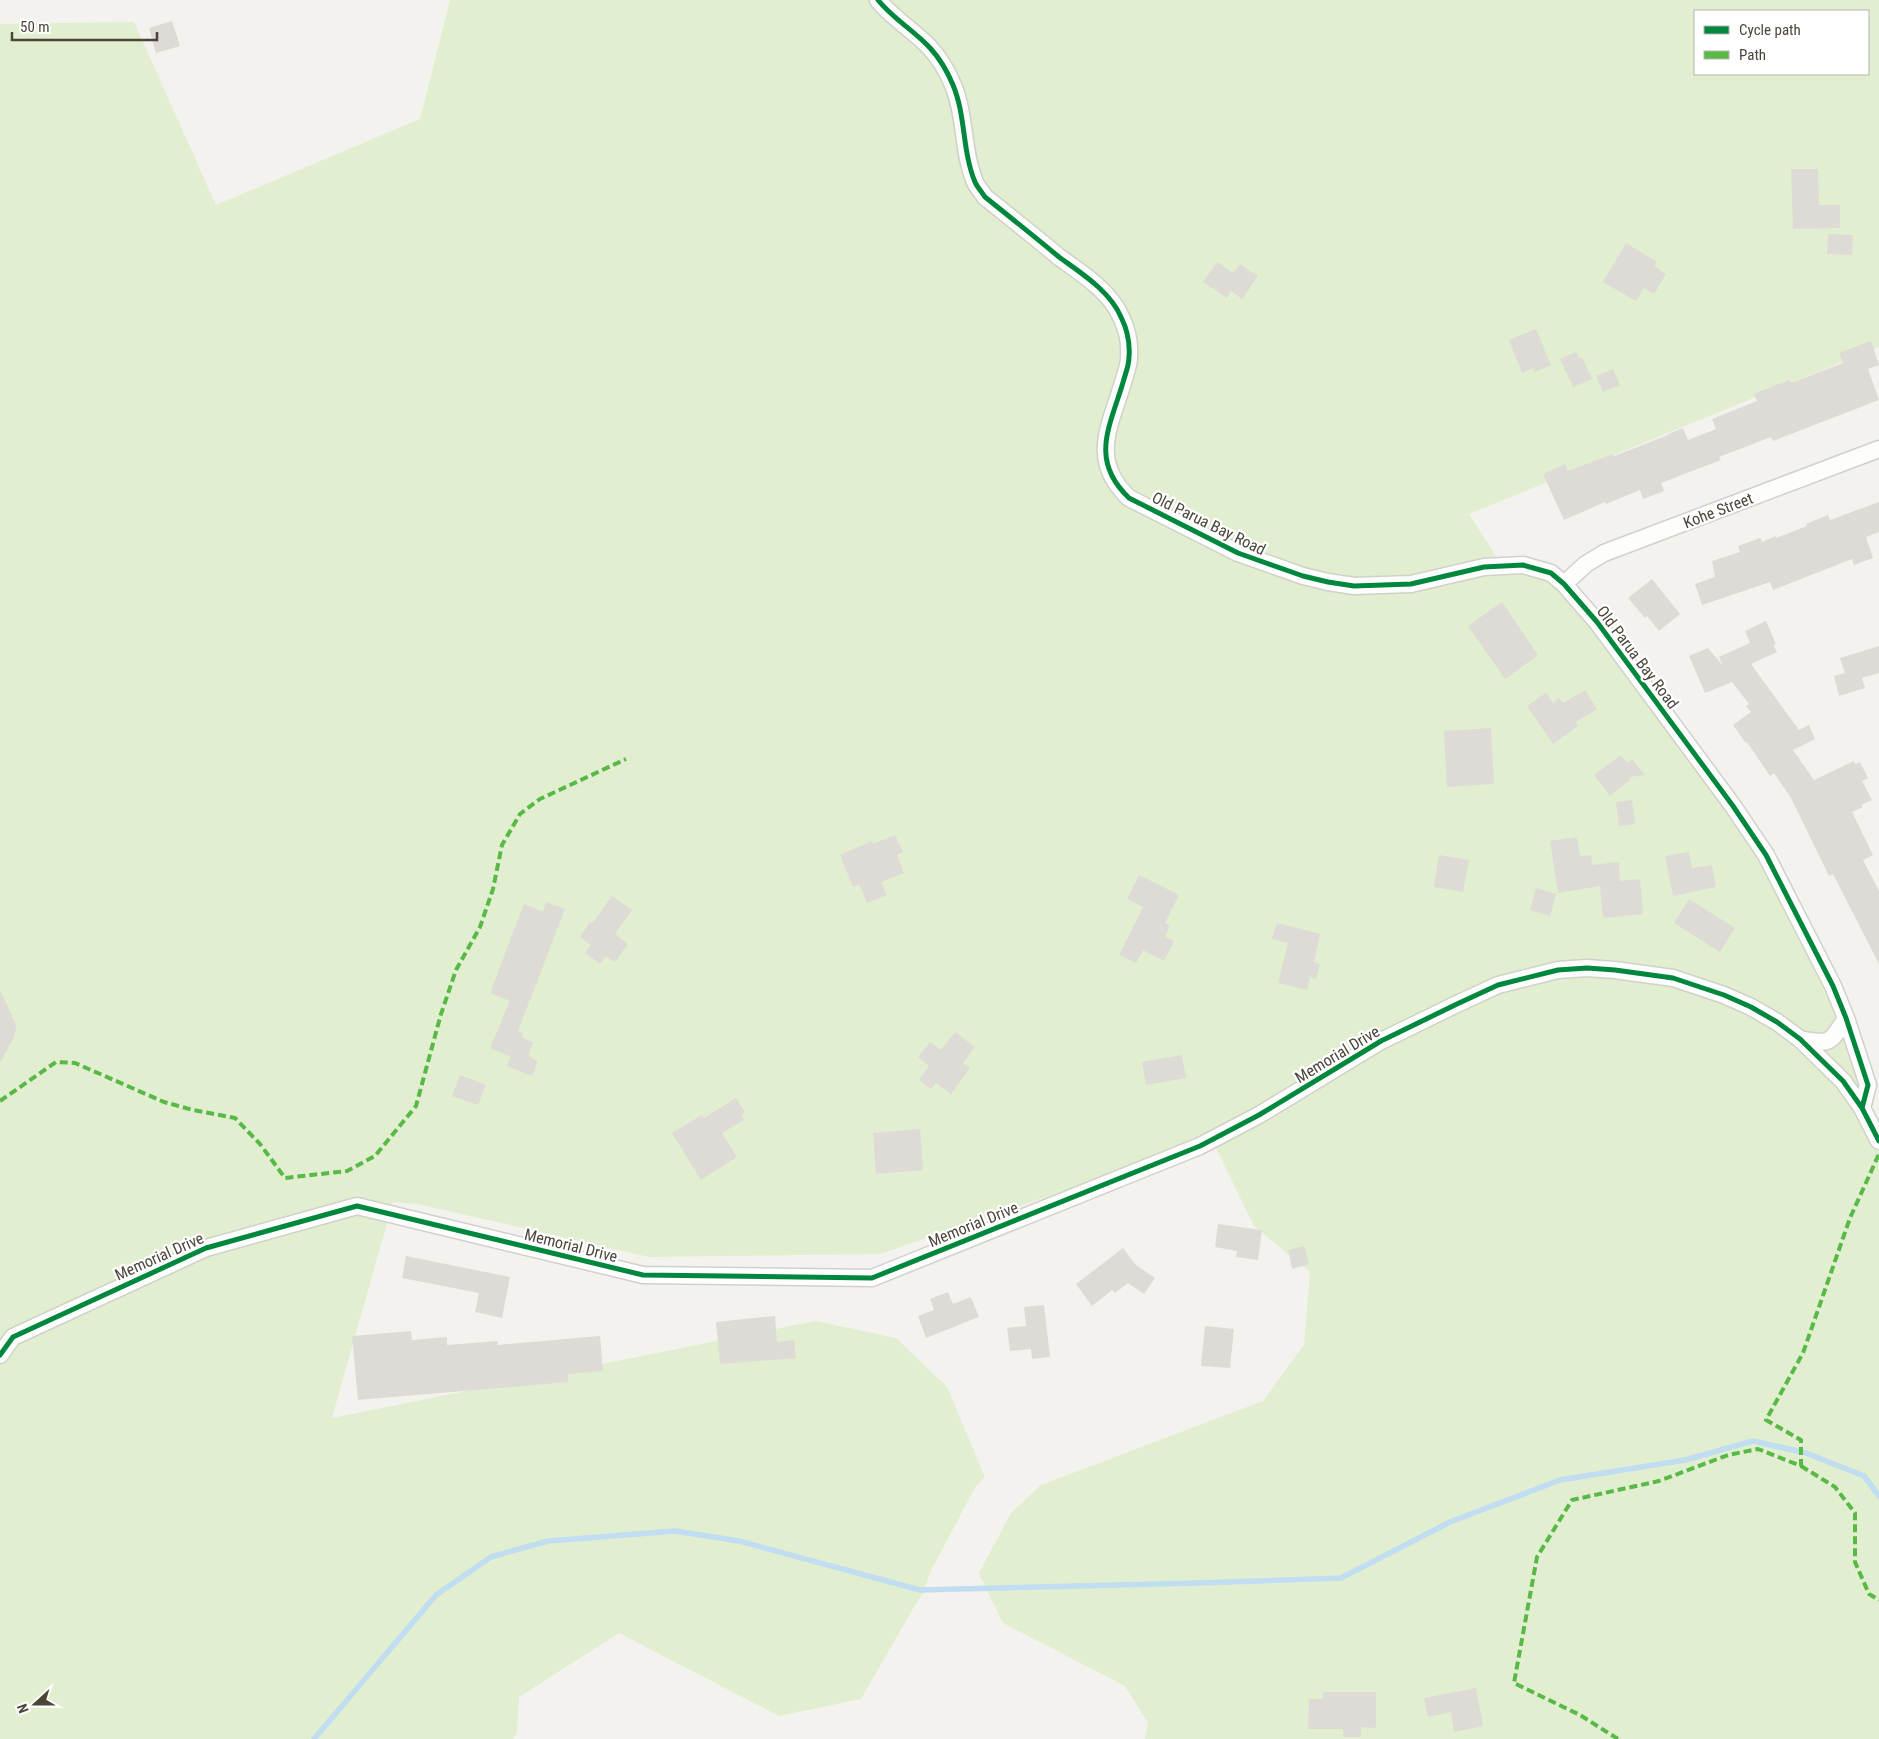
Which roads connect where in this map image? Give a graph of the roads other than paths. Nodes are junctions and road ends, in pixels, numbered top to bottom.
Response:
1 (878, 0) edge
2 (1879, 449) edge
3 (1564, 584) junction
4 (1846, 1018) junction
5 (1800, 1039) junction
6 (1862, 1108) junction
7 (1879, 1141) edge
8 (0, 1355) edge

1 - 3 street, Old Parua Bay Road
2 - 3 street, Kohe Street
3 - 4 street, Old Parua Bay Road
4 - 5 street
4 - 6 street, Old Parua Bay Road
5 - 6 street, Memorial Drive
5 - 8 street, Memorial Drive
6 - 7 street, Memorial Drive

